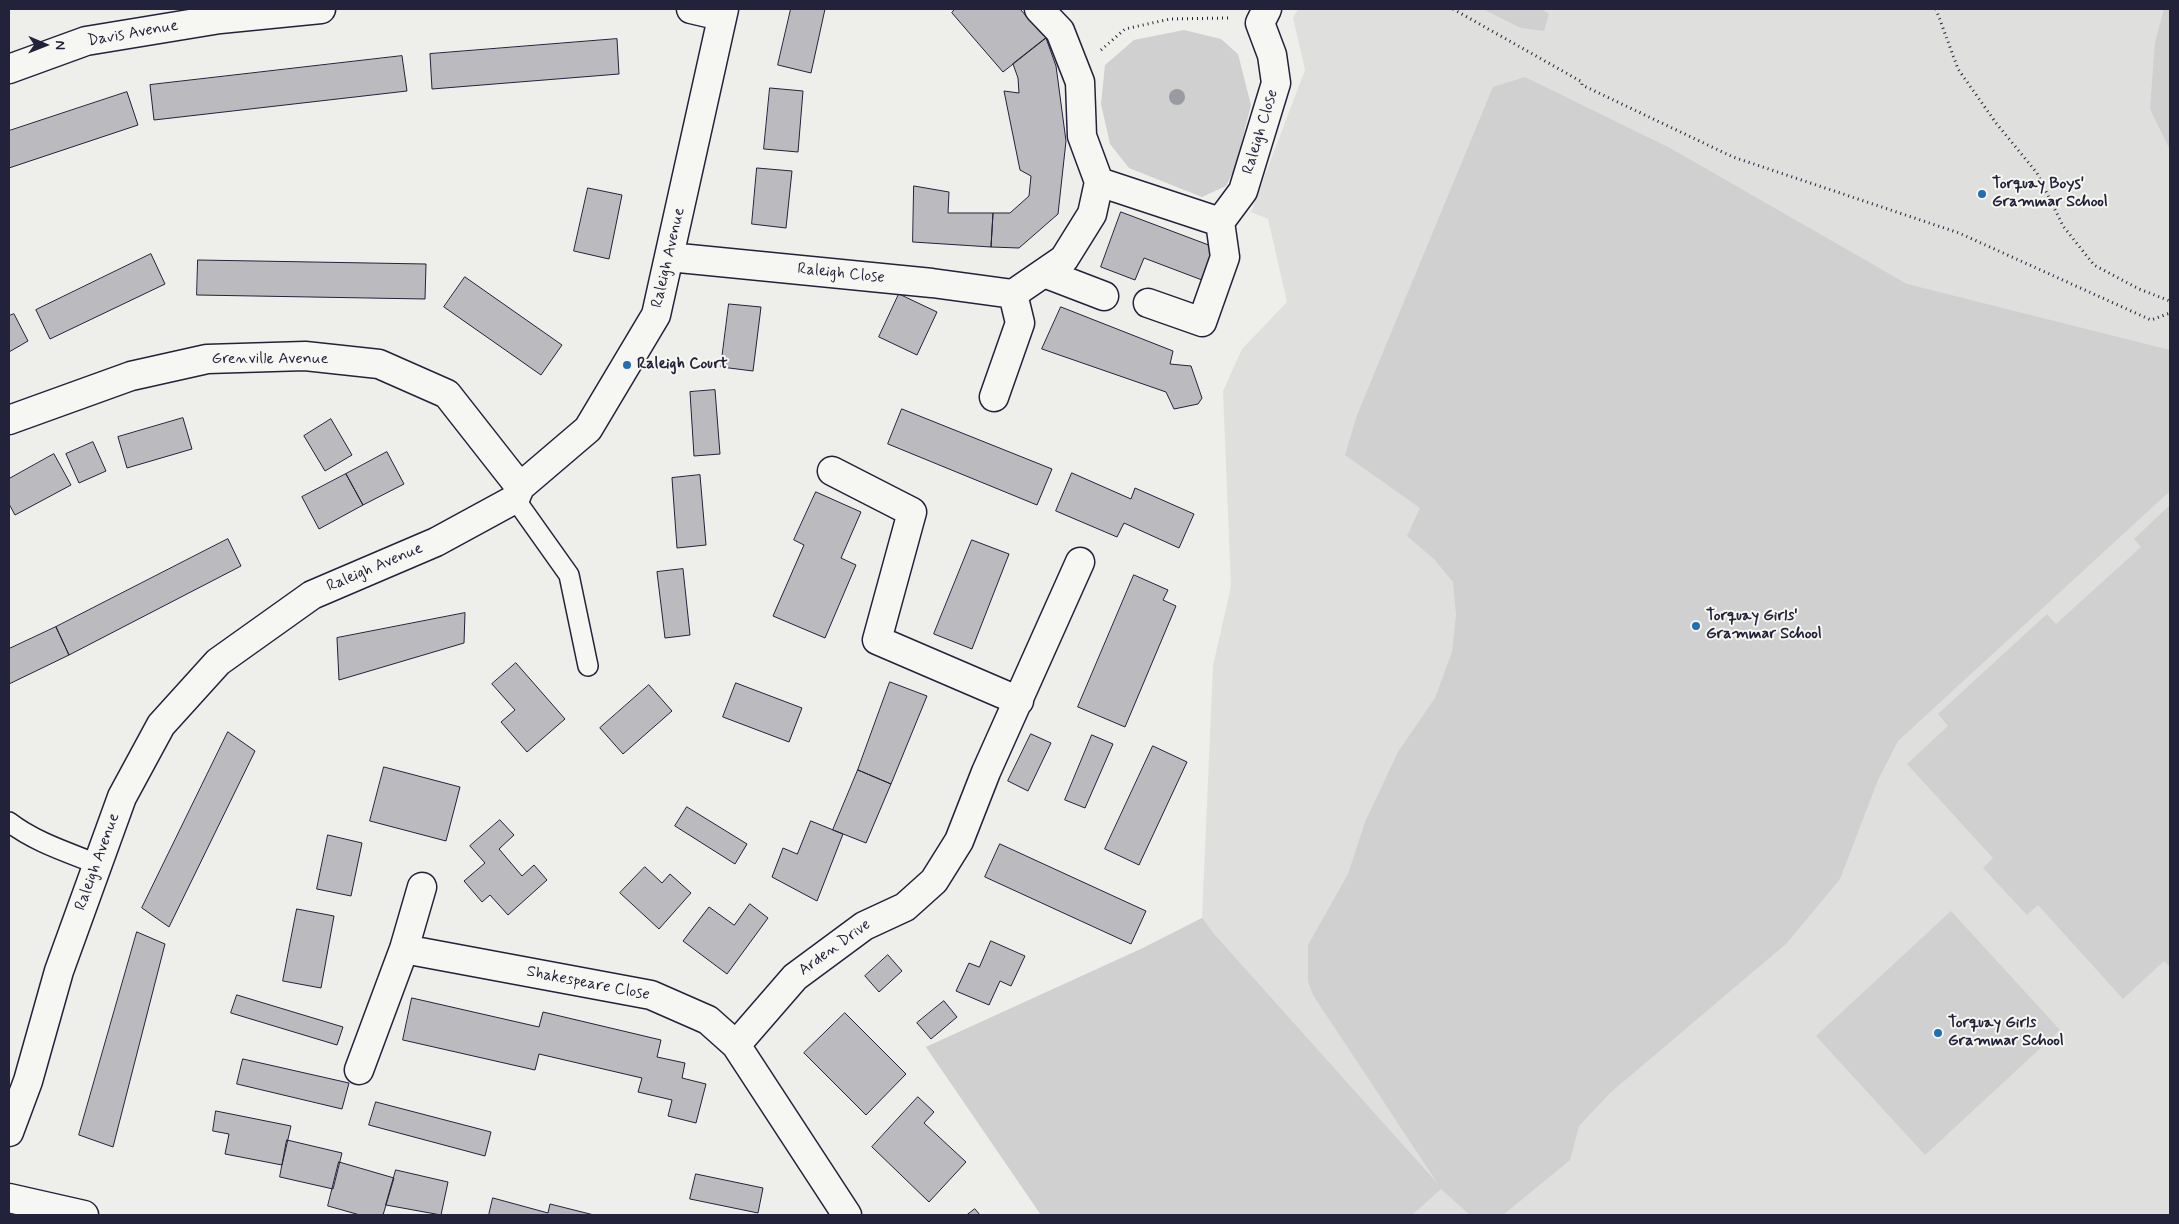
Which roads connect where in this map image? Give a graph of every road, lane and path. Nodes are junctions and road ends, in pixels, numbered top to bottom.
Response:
1 (321, 9) edge
2 (691, 9) edge
3 (1039, 9) edge
4 (1453, 9) edge
5 (1936, 9) edge
6 (269, 11) edge
7 (723, 12) edge
8 (1264, 16) edge
9 (9, 69) edge
10 (1076, 72) junction
11 (1099, 182) junction
12 (1220, 222) junction
13 (670, 257) junction
14 (1044, 273) junction
15 (1013, 294) junction
16 (1104, 296) dead end
17 (2170, 301) edge
18 (1148, 303) dead end
19 (2170, 313) edge
20 (994, 397) dead end
21 (9, 420) edge
22 (832, 471) dead end
23 (517, 493) junction
24 (1080, 562) dead end
25 (588, 666) dead end
26 (1019, 701) junction
27 (9, 822) edge
28 (97, 864) junction
29 (422, 888) dead end
30 (404, 949) junction
31 (736, 1045) junction
32 (359, 1070) dead end
33 (9, 1132) edge
34 (9, 1198) edge
35 (84, 1215) edge
36 (848, 1215) edge

1 - 6 street, Davis Avenue
2 - 7 street
3 - 10 street
4 - 19 path
5 - 17 path
6 - 9 street, Davis Avenue
7 - 13 street, Raleigh Avenue
8 - 10 path
8 - 12 street, Raleigh Close
10 - 11 street
11 - 12 street
11 - 14 street
12 - 18 street
13 - 15 street, Raleigh Close
13 - 23 street, Raleigh Avenue
14 - 15 street
14 - 16 street
15 - 20 street
21 - 23 street, Grenville Avenue
22 - 26 street
23 - 25 lane
23 - 28 street, Raleigh Avenue
24 - 26 street, Arden Drive
26 - 31 street, Arden Drive
27 - 28 lane
28 - 33 street, Raleigh Avenue
29 - 30 street
30 - 31 street, Shakespeare Close
30 - 32 street
31 - 36 street, Shakespeare Close
34 - 35 street

